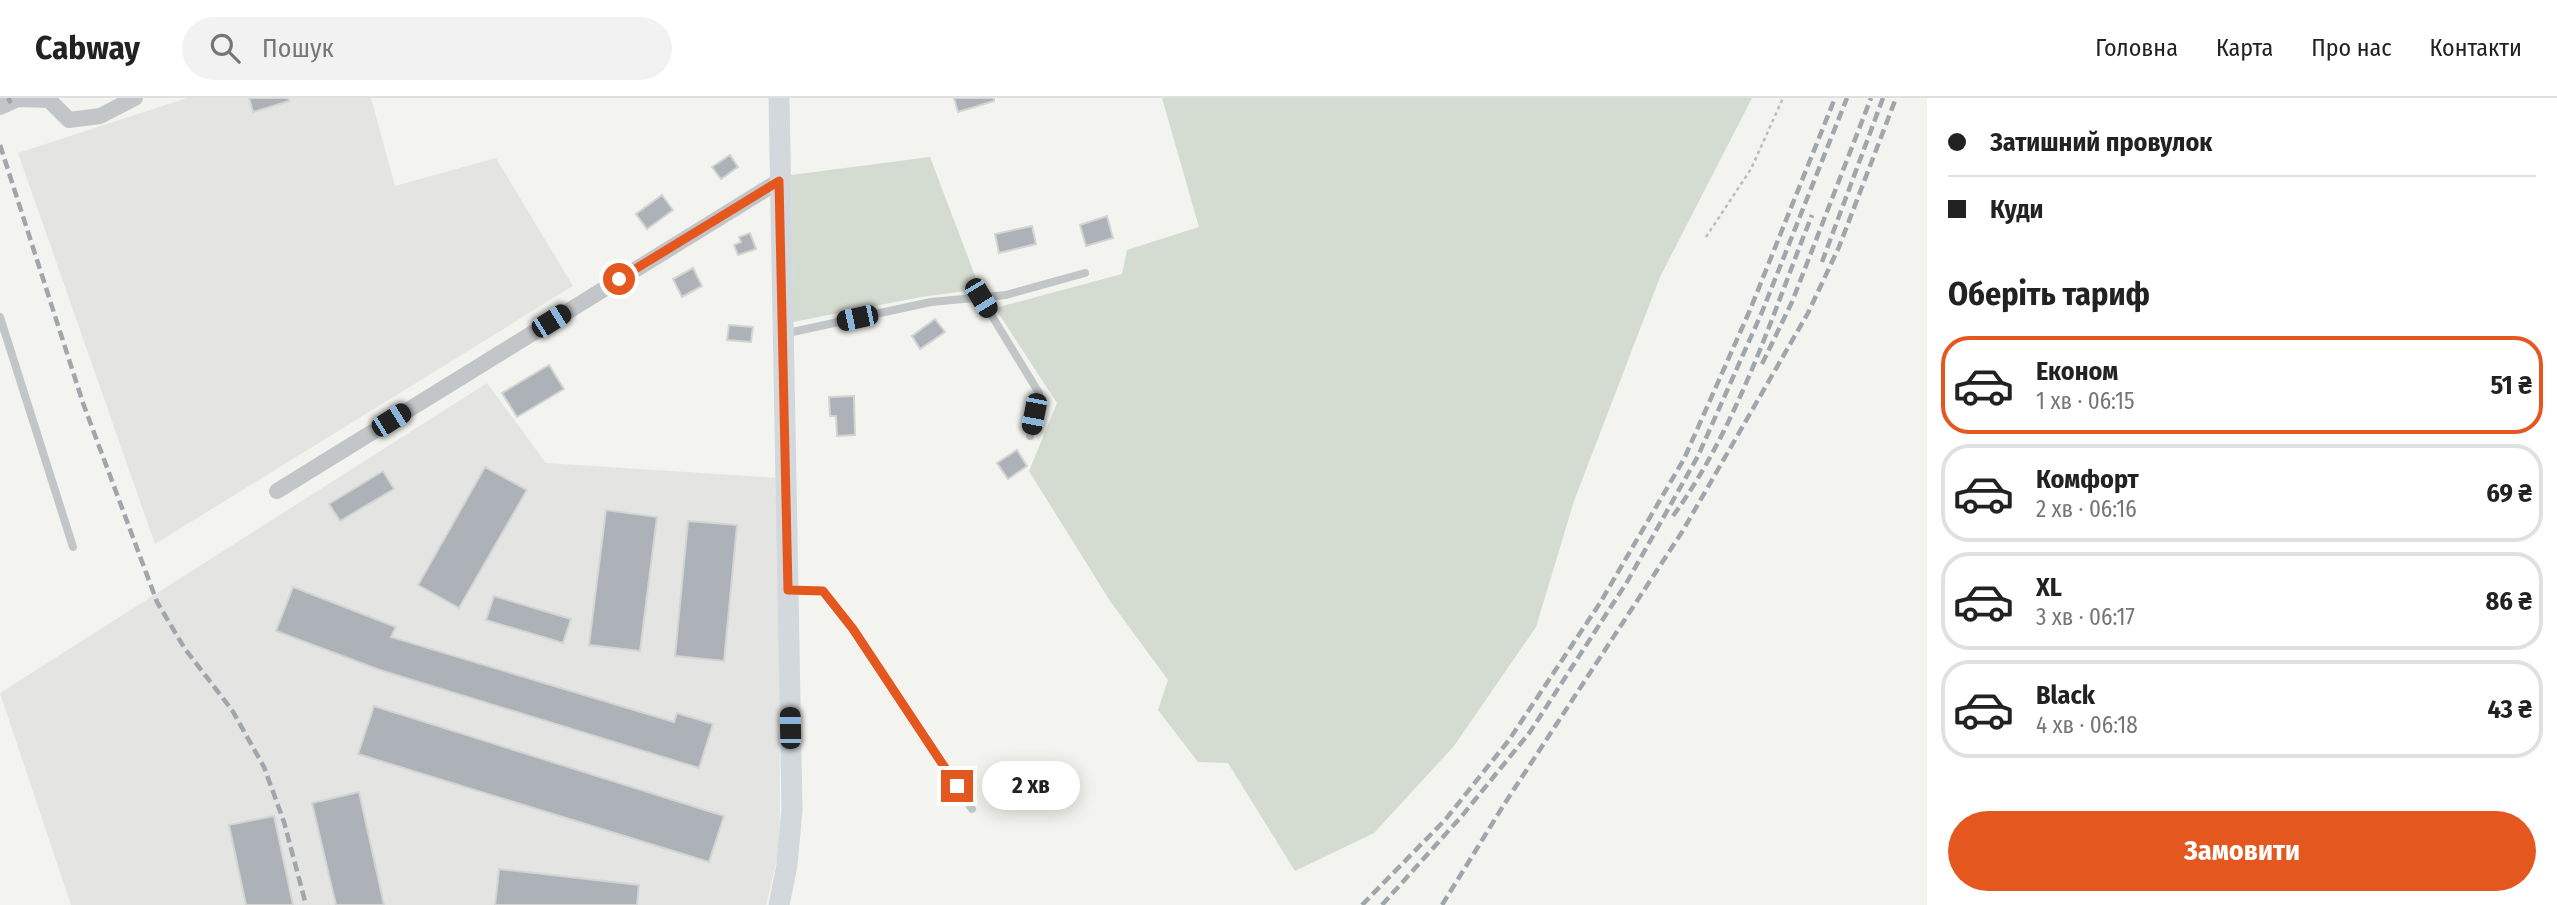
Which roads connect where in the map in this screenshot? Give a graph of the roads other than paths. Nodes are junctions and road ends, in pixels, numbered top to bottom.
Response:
1 (135, 98) edge
2 (779, 98) edge
3 (0, 107) edge
4 (779, 181) junction
5 (1085, 273) dead end
6 (981, 298) junction
7 (0, 317) edge
8 (783, 334) junction
9 (1030, 436) dead end
10 (277, 491) dead end
11 (74, 547) dead end
12 (788, 590) junction
13 (972, 809) dead end
14 (779, 905) edge

1 - 3 street
2 - 4 main road
4 - 8 main road
4 - 10 street
5 - 6 lane
6 - 8 lane
6 - 9 lane
7 - 11 lane
8 - 12 main road
12 - 13 lane
12 - 14 main road

